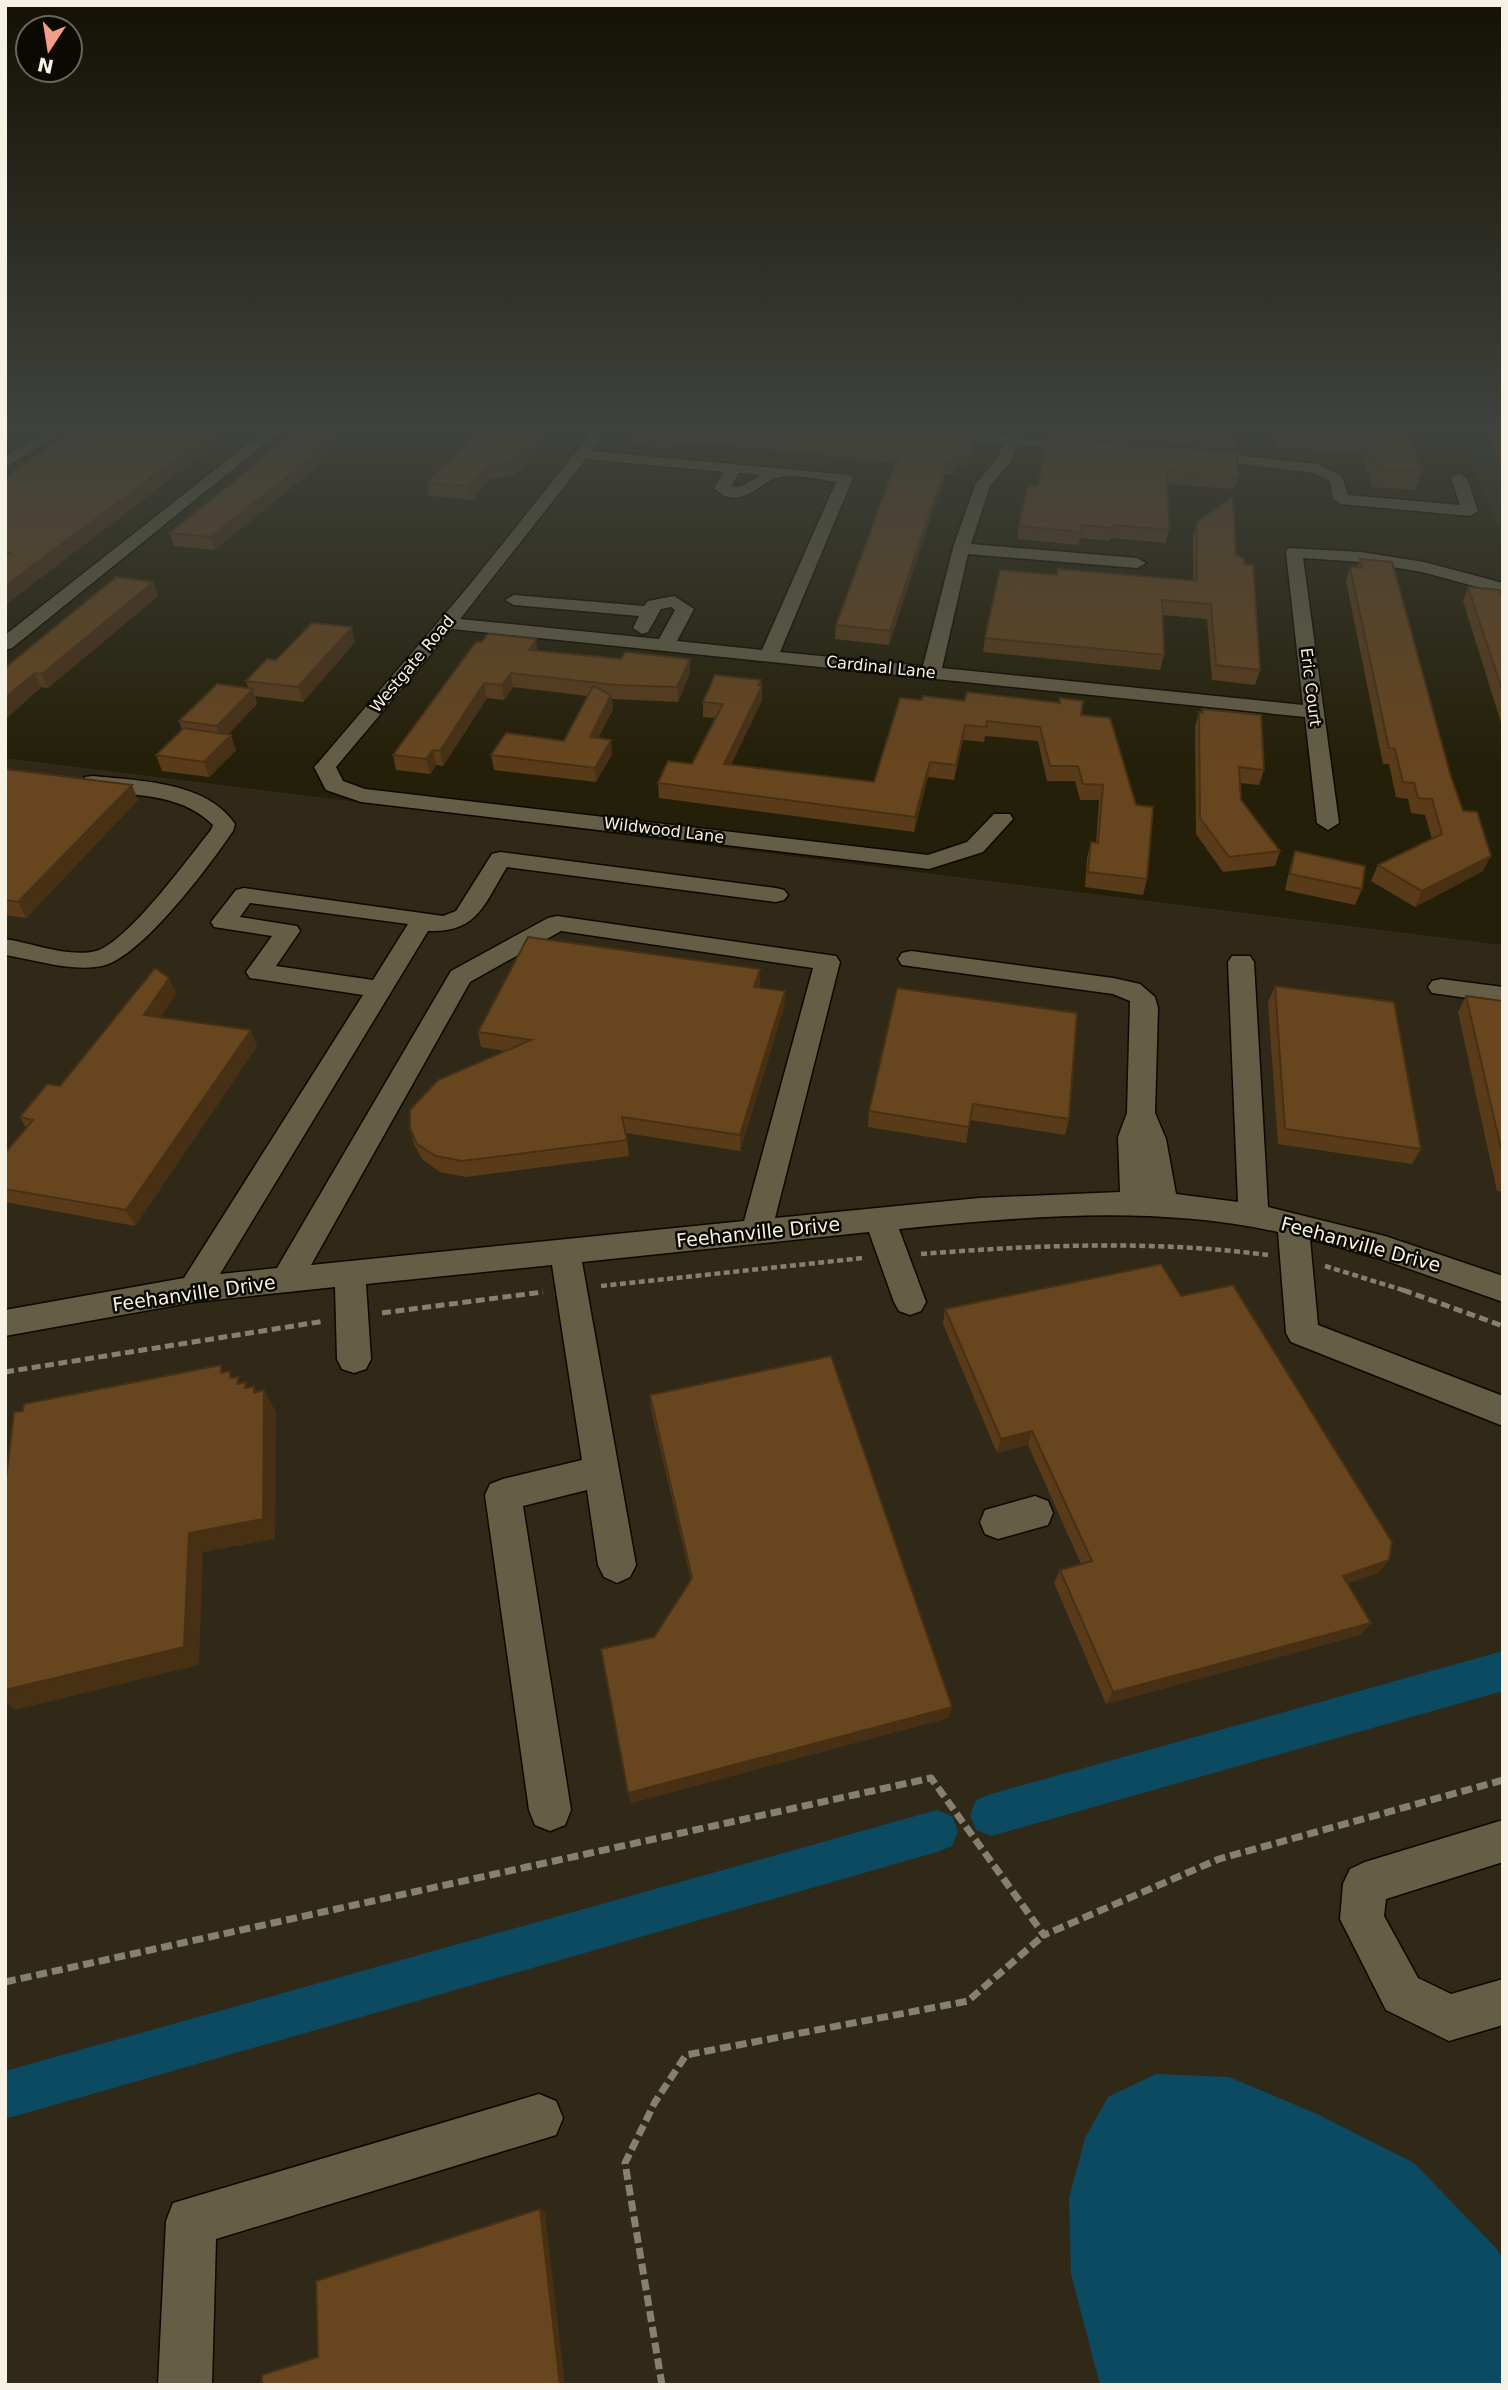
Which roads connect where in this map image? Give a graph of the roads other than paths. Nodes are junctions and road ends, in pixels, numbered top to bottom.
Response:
1 (137, 540) edge
2 (513, 540) edge
3 (819, 540) edge
4 (964, 540) edge
5 (961, 548) junction
6 (1137, 563) dead end
7 (1503, 589) edge
8 (514, 600) dead end
9 (650, 612) junction
10 (447, 623) junction
11 (634, 642) junction
12 (5, 644) edge
13 (665, 645) junction
14 (769, 656) junction
15 (931, 673) junction
16 (1314, 712) junction
17 (325, 767) joint
18 (71, 779) edge
19 (1002, 819) dead end
20 (1328, 823) dead end
21 (776, 895) dead end
22 (420, 923) junction
23 (5, 947) edge
24 (911, 959) dead end
25 (1241, 962) dead end
26 (1441, 987) dead end
27 (380, 989) junction
28 (1503, 995) edge
29 (1149, 1205) junction
30 (1254, 1217) junction
31 (880, 1219) junction
32 (1293, 1224) junction
33 (756, 1232) junction
34 (565, 1252) junction
35 (350, 1274) junction
36 (286, 1280) junction
37 (194, 1289) junction
38 (1503, 1289) edge
39 (910, 1302) dead end
40 (5, 1323) edge
41 (354, 1359) dead end
42 (1503, 1411) edge
43 (600, 1471) junction
44 (1035, 1513) dead end
45 (998, 1522) dead end
46 (617, 1565) dead end
47 (550, 1810) dead end
48 (1503, 1841) edge
49 (1503, 2002) edge
50 (538, 2118) dead end
51 (185, 2385) edge

1 - 12 street
2 - 10 street, Westgate Road
3 - 14 street
4 - 5 street
5 - 6 street
5 - 15 street
7 - 16 street, Eric Court
8 - 9 street
9 - 11 street
9 - 13 street
10 - 11 street, Cardinal Lane
10 - 17 street, Westgate Road
11 - 13 street, Cardinal Lane
13 - 14 street, Cardinal Lane
14 - 15 street, Cardinal Lane
15 - 16 street, Cardinal Lane
16 - 20 street, Eric Court
17 - 19 street, Wildwood Lane
18 - 23 street
21 - 22 street
22 - 27 street
22 - 27 street
24 - 29 street
25 - 30 street
26 - 28 street
27 - 37 street
29 - 30 street, Feehanville Drive
29 - 31 street, Feehanville Drive
30 - 32 street, Feehanville Drive
31 - 33 street, Feehanville Drive
31 - 39 street
32 - 38 street, Feehanville Drive
32 - 42 street
33 - 34 street, Feehanville Drive
33 - 36 street
34 - 35 street, Feehanville Drive
34 - 43 street
35 - 36 street, Feehanville Drive
35 - 41 street
36 - 37 street, Feehanville Drive
37 - 40 street, Feehanville Drive
43 - 46 street
43 - 47 street
44 - 45 street
48 - 49 street
50 - 51 street

